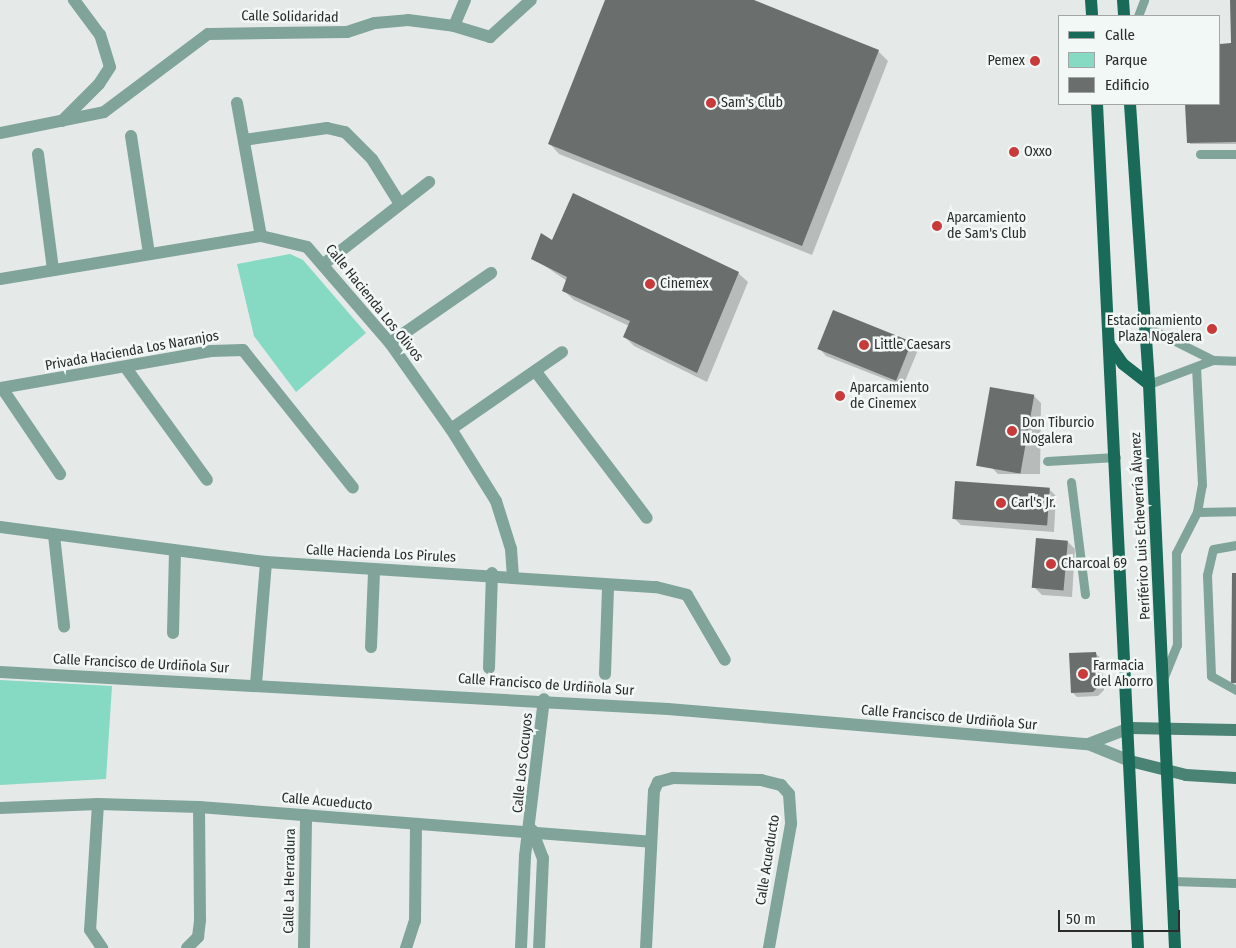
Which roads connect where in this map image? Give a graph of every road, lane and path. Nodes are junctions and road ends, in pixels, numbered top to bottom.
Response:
1 (74, 0) edge
2 (464, 0) edge
3 (531, 0) edge
4 (1092, 0) edge
5 (1123, 0) edge
6 (1144, 0) edge
7 (1092, 15) edge
8 (1124, 15) edge
9 (1138, 15) edge
10 (454, 26) junction
11 (237, 103) dead end
12 (1097, 105) edge
13 (1130, 105) edge
14 (62, 121) junction
15 (0, 133) edge
16 (132, 136) dead end
17 (244, 140) junction
18 (38, 154) dead end
19 (1200, 154) dead end
20 (1236, 154) edge
21 (429, 182) dead end
22 (400, 204) junction
23 (261, 236) junction
24 (149, 254) junction
25 (325, 263) junction
26 (53, 270) junction
27 (491, 272) dead end
28 (0, 279) edge
29 (1145, 326) junction
30 (390, 343) junction
31 (1108, 344) junction
32 (562, 352) dead end
33 (1213, 360) junction
34 (1236, 361) edge
35 (1196, 367) junction
36 (126, 368) junction
37 (536, 372) junction
38 (1149, 384) junction
39 (1, 388) edge
40 (451, 429) junction
41 (1116, 457) junction
42 (1047, 461) dead end
43 (60, 474) dead end
44 (207, 480) dead end
45 (1071, 482) dead end
46 (353, 488) dead end
47 (1236, 511) edge
48 (1197, 512) junction
49 (0, 516) edge
50 (646, 518) dead end
51 (4, 527) edge
52 (54, 534) junction
53 (1236, 545) edge
54 (175, 553) junction
55 (266, 562) junction
56 (374, 571) junction
57 (492, 573) junction
58 (513, 575) junction
59 (608, 586) junction
60 (1085, 594) dead end
61 (64, 626) dead end
62 (173, 633) dead end
63 (370, 647) dead end
64 (725, 660) dead end
65 (489, 668) dead end
66 (0, 672) edge
67 (605, 674) dead end
68 (1163, 679) junction
69 (256, 684) junction
70 (1236, 690) edge
71 (544, 699) junction
72 (1130, 728) junction
73 (1165, 729) junction
74 (1236, 730) edge
75 (1088, 744) junction
76 (1130, 761) junction
77 (1168, 772) junction
78 (1236, 778) edge
79 (98, 804) junction
80 (198, 807) junction
81 (0, 808) edge
82 (306, 815) junction
83 (416, 825) junction
84 (532, 830) junction
85 (651, 842) junction
86 (1172, 881) junction
87 (1236, 883) edge
88 (102, 948) edge
89 (187, 948) edge
90 (304, 948) edge
91 (406, 948) edge
92 (521, 948) edge
93 (539, 948) edge
94 (646, 948) edge
95 (769, 948) edge
96 (1138, 948) edge
97 (1175, 948) edge

1 - 14 street
2 - 10 street
3 - 10 street, Calle Solidaridad
4 - 7 main road
5 - 8 main road
6 - 9 lane
10 - 14 street, Calle Solidaridad
11 - 17 street
12 - 31 main road, Periférico Luis Echeverría Álvarez
13 - 29 main road, Periférico Luis Echeverría Álvarez
14 - 15 street, Calle Solidaridad
16 - 24 street
17 - 22 street
17 - 23 street
18 - 26 street
19 - 20 lane
21 - 22 street
22 - 25 street
23 - 24 street, Calle Hacienda Los Olivos
23 - 25 street, Calle Hacienda Los Olivos
24 - 26 street, Calle Hacienda Los Olivos
25 - 30 street, Calle Hacienda Los Olivos
26 - 28 street, Calle Hacienda Los Olivos
27 - 30 street
29 - 33 lane
29 - 38 main road, Periférico Luis Echeverría Álvarez
30 - 40 street, Calle Hacienda Los Olivos
31 - 38 main road
31 - 41 main road, Periférico Luis Echeverría Álvarez
32 - 37 street
33 - 34 lane
33 - 35 lane
35 - 38 lane
35 - 48 lane
36 - 39 street, Privada Hacienda Los Naranjos
36 - 44 street
36 - 46 street, Privada Hacienda Los Naranjos
37 - 40 street
37 - 50 street
38 - 68 main road, Periférico Luis Echeverría Álvarez
39 - 43 street
40 - 58 street, Calle Hacienda Los Olivos
41 - 42 lane
41 - 72 main road, Periférico Luis Echeverría Álvarez
45 - 60 lane
47 - 48 lane
48 - 68 lane
49 - 51 street
51 - 52 street, Calle Hacienda Los Pirules
52 - 54 street, Calle Hacienda Los Pirules
52 - 61 street
53 - 70 lane
54 - 55 street, Calle Hacienda Los Pirules
54 - 62 street
55 - 56 street, Calle Hacienda Los Pirules
55 - 69 street
56 - 57 street, Calle Hacienda Los Pirules
56 - 63 street
57 - 58 street, Calle Hacienda Los Pirules
57 - 65 street
58 - 59 street, Calle Hacienda Los Pirules
59 - 64 street, Calle Hacienda Los Pirules
59 - 67 street
66 - 69 street, Calle Francisco de Urdiñola Sur
68 - 73 main road, Periférico Luis Echeverría Álvarez
69 - 71 street, Calle Francisco de Urdiñola Sur
71 - 75 street, Calle Francisco de Urdiñola Sur
71 - 84 street, Calle Los Cocuyos
72 - 73 main road
72 - 75 street, Calle Francisco de Urdiñola Sur
72 - 76 main road, Periférico Luis Echeverría Álvarez
73 - 74 main road
73 - 77 main road, Periférico Luis Echeverría Álvarez
75 - 76 street, Calle Francisco de Urdiñola Sur
76 - 77 main road
76 - 96 main road, Periférico Luis Echeverría Álvarez
77 - 78 main road
77 - 86 main road, Periférico Luis Echeverría Álvarez
79 - 80 street, Calle Acueducto
79 - 81 street, Calle Acueducto
79 - 88 street
80 - 82 street, Calle Acueducto
80 - 89 street
82 - 83 street, Calle Acueducto
82 - 90 street, Calle La Herradura
83 - 84 street, Calle Acueducto
83 - 91 street
84 - 85 street, Calle Acueducto
84 - 92 street, Calle Los Cocuyos
84 - 93 street, Calle Los Cocuyos
85 - 94 street, Calle Acueducto
85 - 95 street, Calle Acueducto
86 - 87 lane
86 - 97 main road, Periférico Luis Echeverría Álvarez

